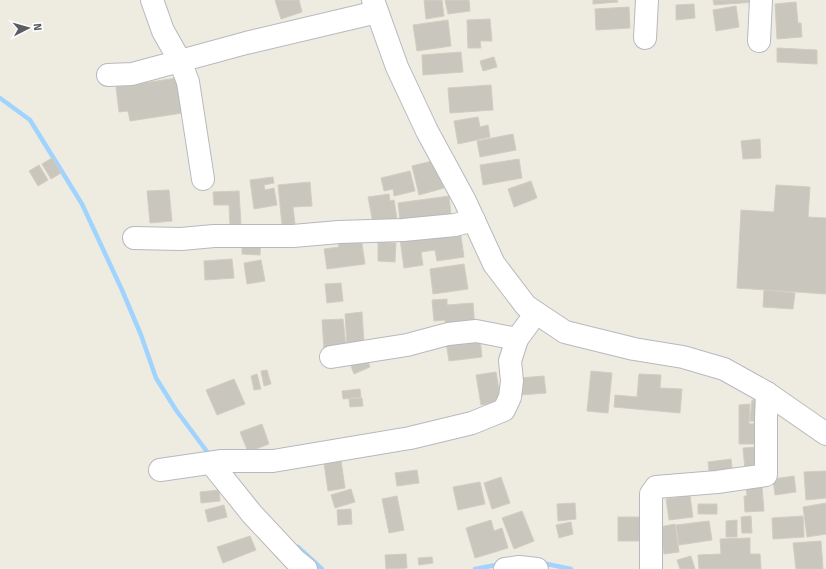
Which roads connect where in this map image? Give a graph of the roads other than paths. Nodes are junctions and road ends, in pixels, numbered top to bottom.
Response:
1 (152, 0) edge
2 (647, 0) edge
3 (761, 0) edge
4 (375, 6) edge
5 (645, 38) dead end
6 (759, 41) dead end
7 (180, 61) junction
8 (108, 75) dead end
9 (203, 179) dead end
10 (474, 220) junction
11 (134, 238) dead end
12 (536, 313) junction
13 (517, 339) junction
14 (331, 357) dead end
15 (767, 393) junction
16 (826, 434) edge
17 (216, 462) junction
18 (160, 470) dead end
19 (306, 569) edge
20 (505, 569) edge
21 (537, 569) edge
22 (651, 569) edge

1 - 7 street
2 - 5 street
3 - 6 street
4 - 7 street
4 - 10 street
7 - 8 street
7 - 9 street
10 - 11 street
10 - 12 street
12 - 13 street
12 - 15 street
13 - 14 street
13 - 17 street
15 - 16 street
15 - 22 street
17 - 18 street
17 - 19 street
20 - 21 street

